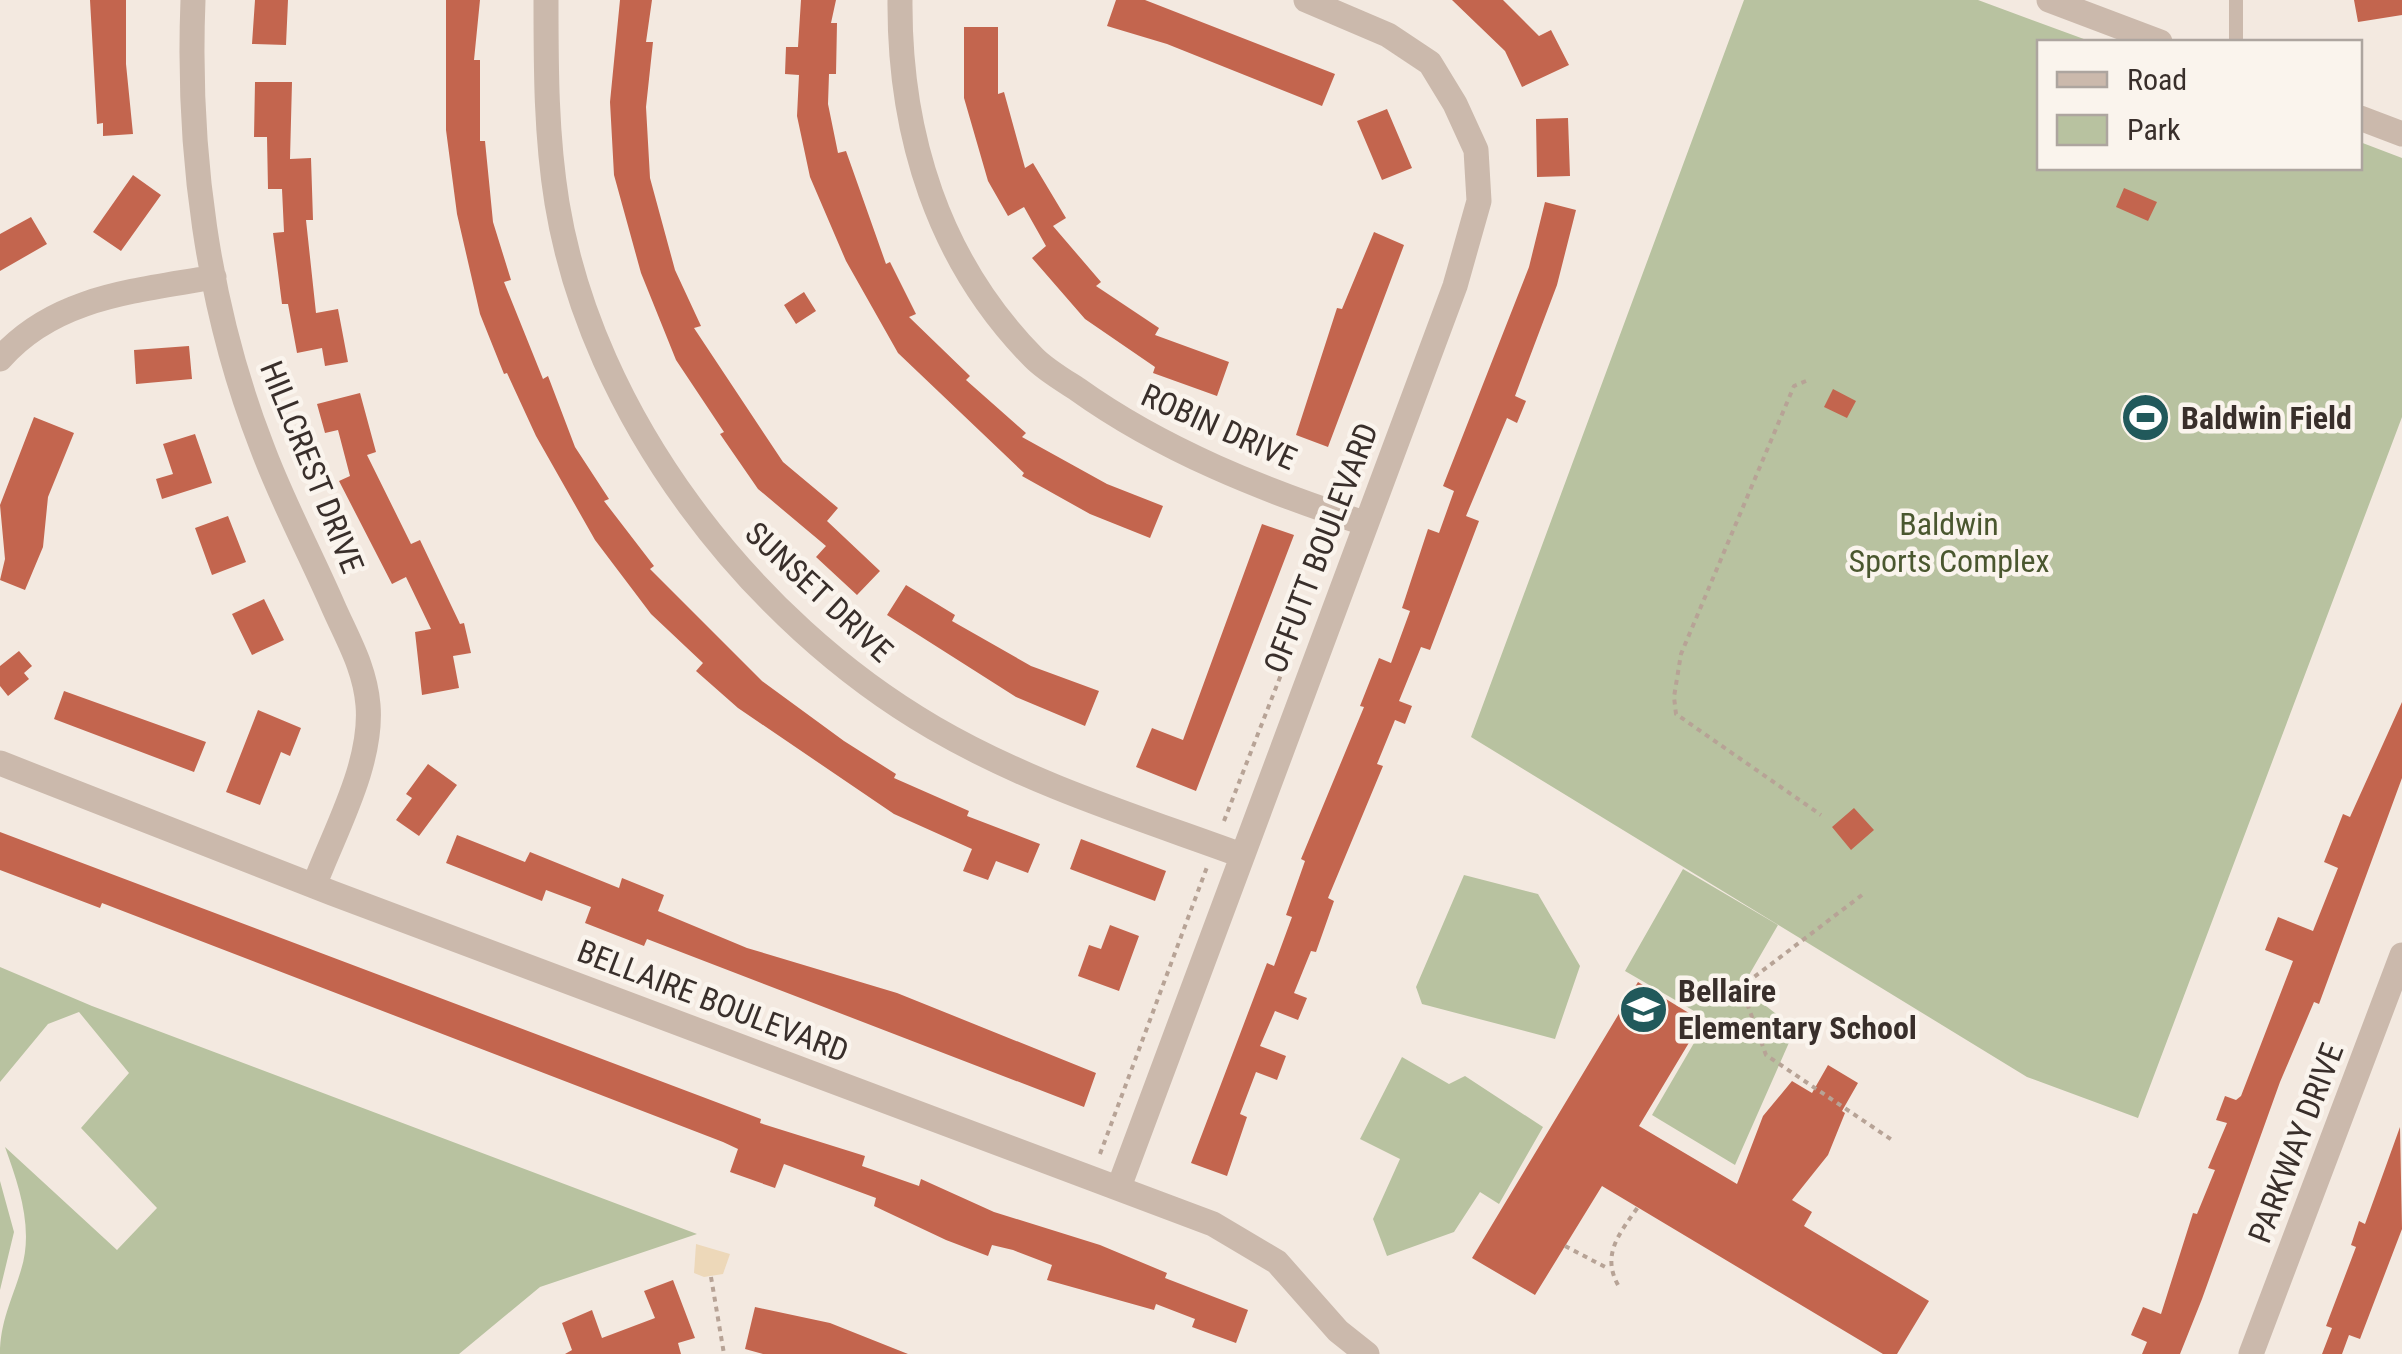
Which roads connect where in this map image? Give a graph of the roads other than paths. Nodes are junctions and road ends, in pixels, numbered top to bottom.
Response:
1 (193, 0) edge
2 (546, 0) edge
3 (900, 0) edge
4 (1306, 0) edge
5 (2049, 0) edge
6 (2236, 0) edge
7 (2155, 40) edge
8 (2236, 40) edge
9 (2362, 119) edge
10 (2402, 134) edge
11 (214, 277) junction
12 (0, 359) edge
13 (1364, 523) junction
14 (0, 763) edge
15 (1241, 855) junction
16 (314, 886) junction
17 (2402, 955) edge
18 (1119, 1188) junction
19 (1367, 1354) edge
20 (2251, 1354) edge

1 - 11 street, HILLCREST DRIVE
2 - 15 street, SUNSET DRIVE
3 - 13 street, ROBIN DRIVE
4 - 13 street, OFFUTT BOULEVARD
5 - 7 street
6 - 8 lane
9 - 10 street
11 - 12 street
11 - 16 street, HILLCREST DRIVE
13 - 15 street, OFFUTT BOULEVARD
14 - 16 street, BELLAIRE BOULEVARD
15 - 18 street, OFFUTT BOULEVARD
16 - 18 street, BELLAIRE BOULEVARD
17 - 20 street, PARKWAY DRIVE
18 - 19 street, BELLAIRE BOULEVARD

